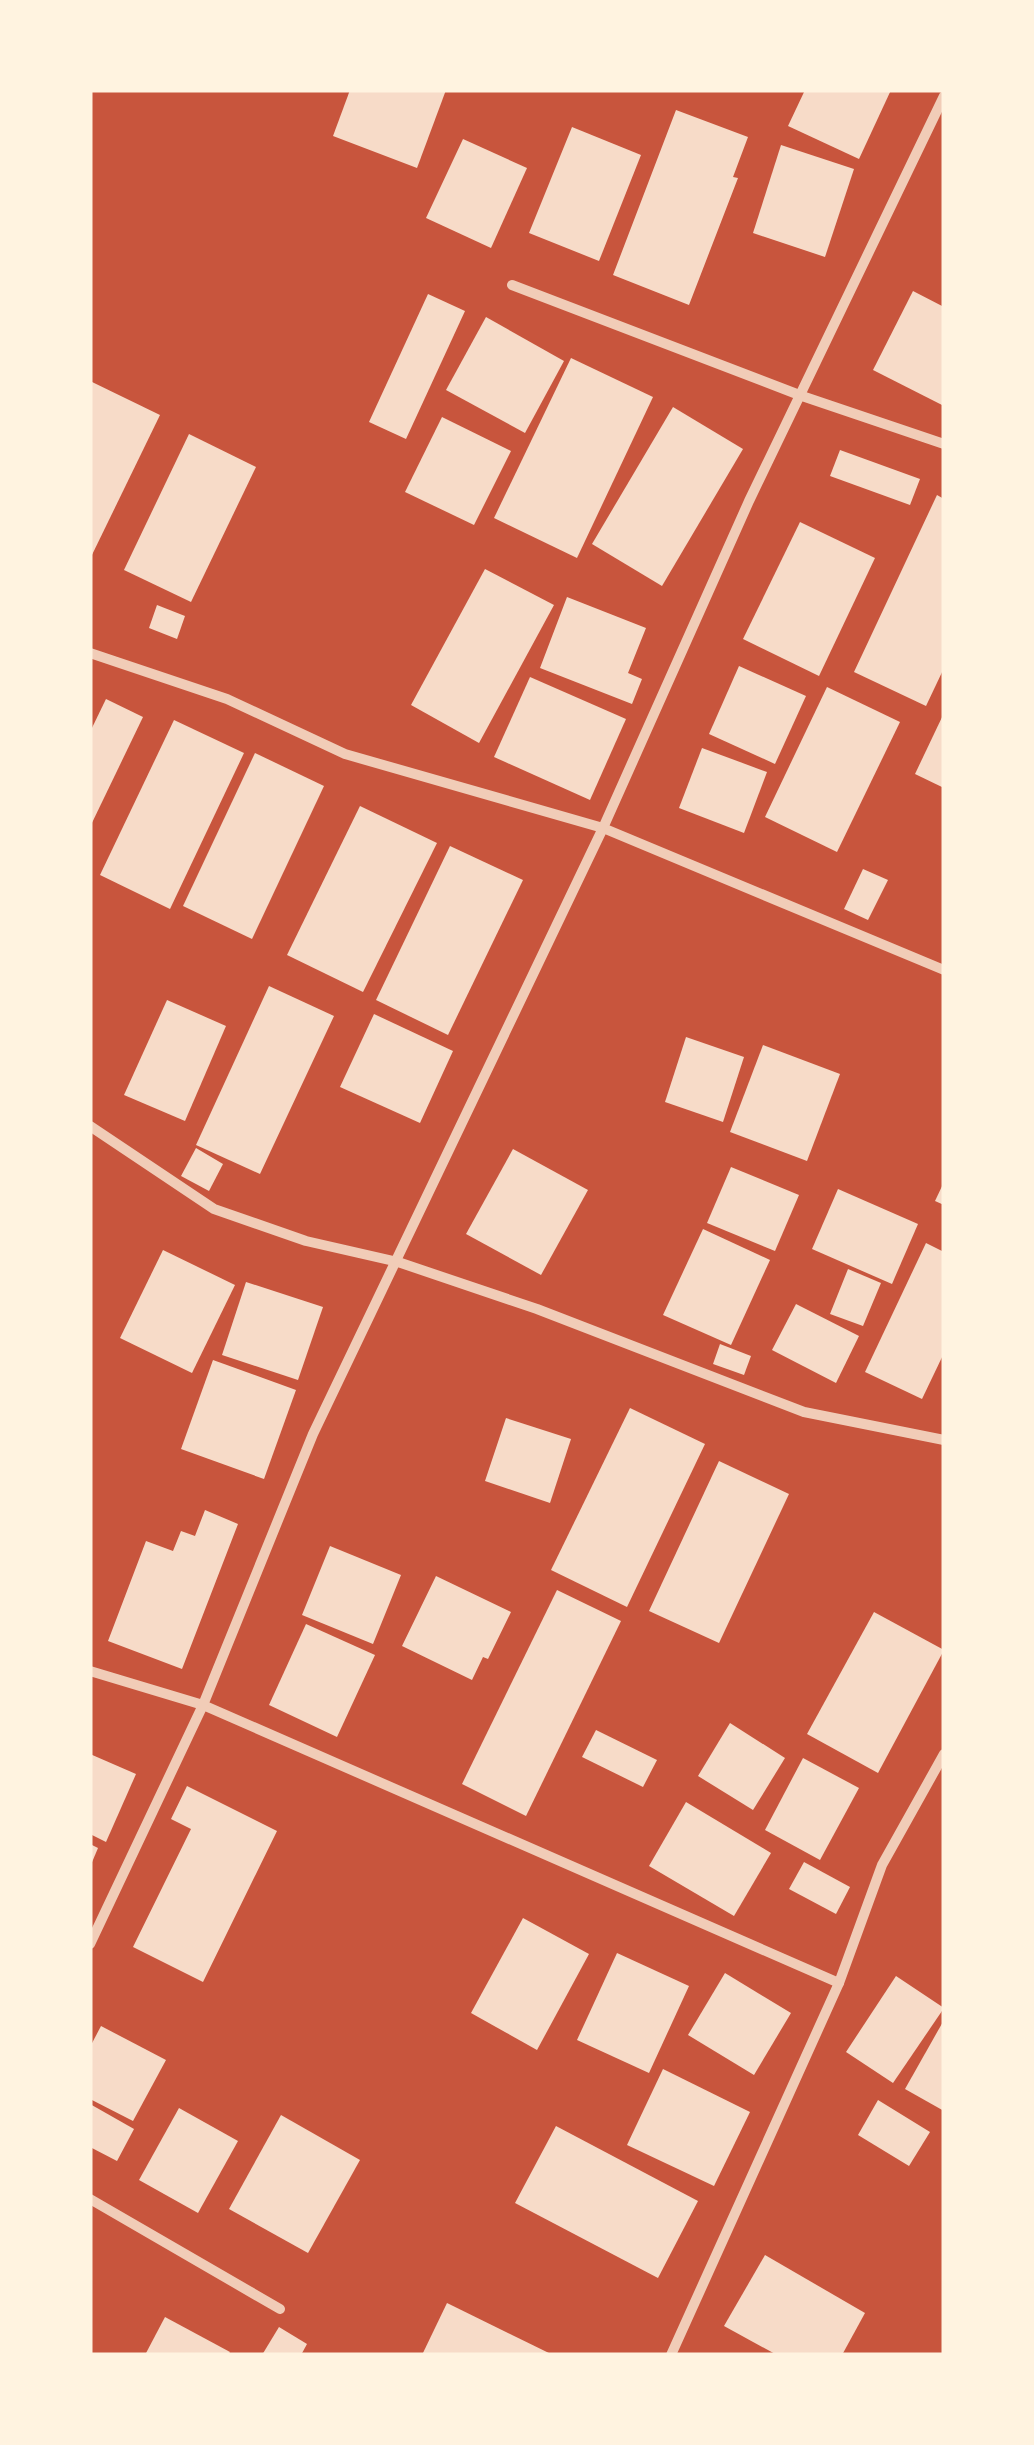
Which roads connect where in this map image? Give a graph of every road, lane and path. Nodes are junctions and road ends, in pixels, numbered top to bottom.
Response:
1 (944, 96) edge
2 (512, 285) dead end
3 (802, 396) junction
4 (944, 444) edge
5 (90, 653) edge
6 (603, 828) junction
7 (944, 970) edge
8 (90, 1126) edge
9 (398, 1262) junction
10 (944, 1440) edge
11 (90, 1671) edge
12 (203, 1705) junction
13 (944, 1754) edge
14 (90, 1944) edge
15 (839, 1982) junction
16 (90, 2199) edge
17 (280, 2308) dead end
18 (671, 2355) edge

1 - 3 street
2 - 3 street
3 - 4 street
3 - 6 street
5 - 6 street
6 - 7 street
6 - 9 street
8 - 9 street
9 - 10 street
9 - 12 street
11 - 12 street
12 - 14 street
12 - 15 street
13 - 15 street
15 - 18 street
16 - 17 street

